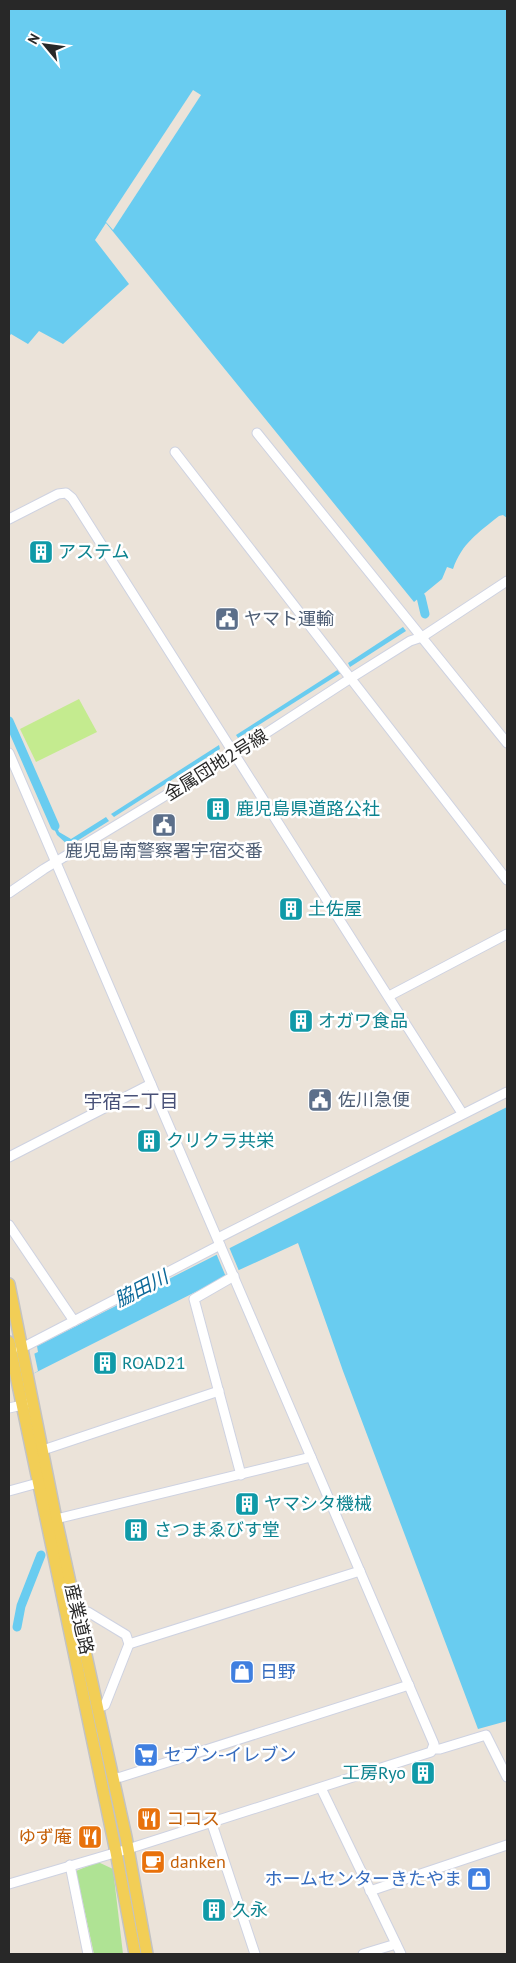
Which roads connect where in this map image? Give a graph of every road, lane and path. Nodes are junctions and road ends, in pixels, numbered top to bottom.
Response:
1 (257, 432) dead end
2 (175, 452) dead end
3 (9, 519) edge
4 (507, 581) edge
5 (422, 637) junction
6 (351, 678) junction
7 (507, 743) edge
8 (9, 753) edge
9 (234, 754) junction
10 (56, 863) junction
11 (507, 880) edge
12 (9, 893) edge
13 (507, 934) edge
14 (388, 996) junction
15 (151, 1084) junction
16 (507, 1092) edge
17 (462, 1114) junction
18 (9, 1157) edge
19 (9, 1225) edge
20 (220, 1244) junction
21 (233, 1275) junction
22 (9, 1284) edge
23 (74, 1321) junction
24 (9, 1342) edge
25 (16, 1355) edge
26 (219, 1391) junction
27 (27, 1404) junction
28 (9, 1408) edge
29 (43, 1450) junction
30 (311, 1457) junction
31 (241, 1475) junction
32 (38, 1483) junction
33 (9, 1492) edge
34 (56, 1519) junction
35 (360, 1571) junction
36 (76, 1609) junction
37 (129, 1644) junction
38 (409, 1685) junction
39 (98, 1708) junction
40 (433, 1748) junction
41 (113, 1778) junction
42 (507, 1778) edge
43 (321, 1788) junction
44 (211, 1821) junction
45 (507, 1845) edge
46 (128, 1849) junction
47 (116, 1852) junction
48 (70, 1865) junction
49 (9, 1884) edge
50 (370, 1891) junction
51 (396, 1944) junction
52 (88, 1954) edge
53 (135, 1954) edge
54 (147, 1954) edge
55 (255, 1954) edge
56 (363, 1954) edge
57 (401, 1954) edge

1 - 5 street
2 - 6 street
3 - 9 street
4 - 5 street, 金属団地2号線
5 - 6 street, 金属団地2号線
5 - 7 street
6 - 9 street, 金属団地2号線
6 - 11 street
8 - 10 street
9 - 10 street, 金属団地2号線
9 - 14 street
10 - 12 street, 金属団地2号線
10 - 15 street
13 - 14 street
14 - 17 street
15 - 18 street
15 - 20 street
16 - 17 street
17 - 20 street
19 - 23 street
20 - 21 street
20 - 23 street
21 - 26 street
21 - 30 street
22 - 25 main road, 産業道路
23 - 25 street
24 - 25 main road, 産業道路
25 - 27 main road, 産業道路
25 - 27 main road, 産業道路
26 - 29 street
26 - 31 street
27 - 28 street
27 - 29 main road, 産業道路
27 - 32 main road, 産業道路
29 - 34 main road, 産業道路
30 - 31 street
30 - 35 street
31 - 34 street
32 - 33 street
32 - 47 main road, 産業道路
34 - 36 main road, 産業道路
35 - 37 street
35 - 38 street
36 - 37 street
36 - 39 main road, 産業道路
37 - 39 street
38 - 40 street
38 - 41 street
39 - 41 main road, 産業道路
40 - 42 street
40 - 43 street
41 - 46 main road, 産業道路
43 - 44 street
43 - 50 street
44 - 46 street
44 - 55 street
45 - 50 street
46 - 47 street
46 - 54 main road, 産業道路
47 - 48 street
47 - 53 main road, 産業道路
48 - 49 street
48 - 52 street
50 - 51 street
51 - 56 street
51 - 57 street

